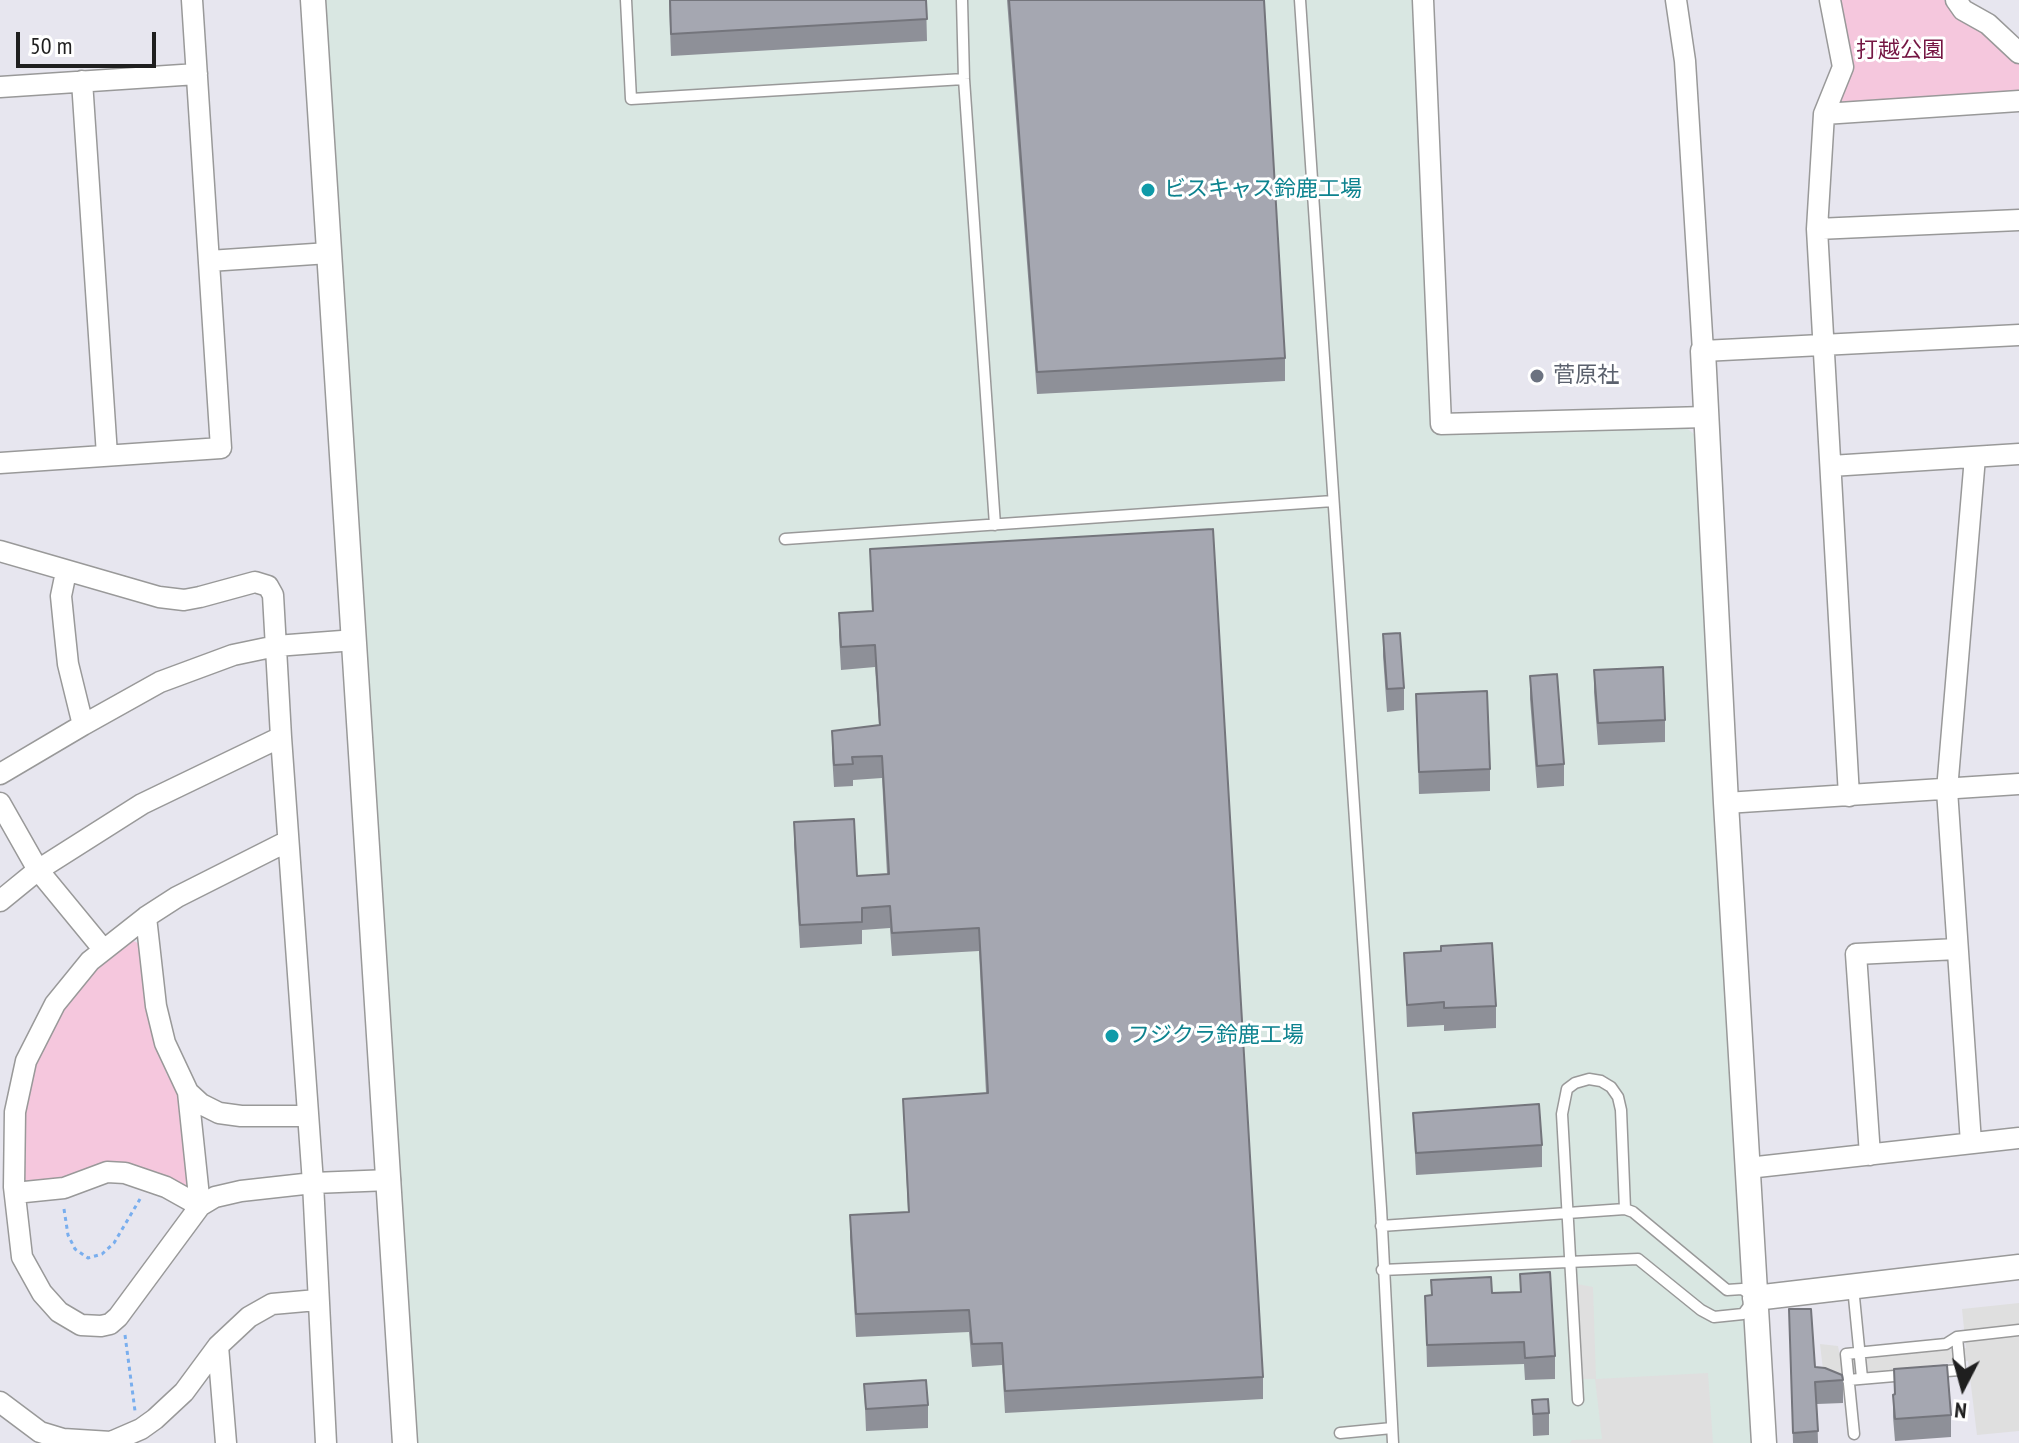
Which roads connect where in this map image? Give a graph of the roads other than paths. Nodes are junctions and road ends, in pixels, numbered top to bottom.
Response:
1 (192, 0) edge
2 (313, 0) edge
3 (626, 0) edge
4 (962, 0) edge
5 (1300, 0) edge
6 (1423, 0) edge
7 (1676, 0) edge
8 (1830, 0) edge
9 (1956, 0) edge
10 (2019, 53) edge
11 (197, 74) junction
12 (964, 79) junction
13 (82, 81) junction
14 (0, 87) edge
15 (2019, 101) edge
16 (1824, 114) junction
17 (2019, 220) edge
18 (1817, 229) junction
19 (329, 253) junction
20 (209, 261) junction
21 (2019, 335) edge
22 (1823, 346) junction
23 (1703, 351) junction
24 (1706, 417) junction
25 (2019, 454) edge
26 (107, 455) junction
27 (1975, 457) junction
28 (0, 463) edge
29 (1831, 466) junction
30 (1333, 501) junction
31 (995, 525) junction
32 (785, 539) dead end
33 (0, 551) edge
34 (66, 572) junction
35 (355, 640) junction
36 (276, 646) junction
37 (83, 725) junction
38 (281, 737) junction
39 (0, 774) edge
40 (2019, 784) edge
41 (1947, 790) junction
42 (1849, 796) junction
43 (0, 803) edge
44 (1726, 803) junction
45 (288, 841) junction
46 (38, 870) junction
47 (0, 901) edge
48 (146, 917) junction
49 (103, 949) junction
50 (1957, 949) junction
51 (188, 1092) junction
52 (307, 1116) junction
53 (2019, 1138) edge
54 (1971, 1143) junction
55 (1870, 1155) junction
56 (1748, 1168) junction
57 (390, 1180) junction
58 (313, 1183) junction
59 (10, 1189) edge
60 (200, 1206) junction
61 (1625, 1209) junction
62 (1567, 1212) junction
63 (1381, 1226) junction
64 (1570, 1261) junction
65 (2019, 1267) edge
66 (1382, 1270) junction
67 (1853, 1287) junction
68 (1755, 1298) junction
69 (317, 1300) junction
70 (2019, 1330) edge
71 (1957, 1337) junction
72 (218, 1346) junction
73 (1860, 1354) junction
74 (1862, 1378) junction
75 (1848, 1380) junction
76 (1578, 1400) dead end
77 (0, 1402) edge
78 (25, 1422) junction
79 (1392, 1428) junction
80 (1340, 1433) dead end
81 (1854, 1434) dead end
82 (127, 1437) edge
83 (25, 1443) edge
84 (226, 1443) edge
85 (326, 1443) edge
86 (405, 1443) edge
87 (1393, 1443) edge
88 (1764, 1443) edge

1 - 11 street
2 - 19 street
3 - 12 lane
4 - 12 lane
5 - 30 lane
6 - 24 street
7 - 23 street
8 - 16 street
9 - 10 street
11 - 13 street
11 - 20 street
12 - 31 lane
13 - 14 street
13 - 26 street
15 - 16 street
16 - 18 street
17 - 18 street
18 - 22 street
19 - 20 street
19 - 35 street
20 - 26 street
21 - 22 street
22 - 23 street
22 - 29 street
23 - 24 street
24 - 44 street
25 - 27 street
26 - 28 street
27 - 29 street
27 - 41 street
29 - 42 street
30 - 31 lane
30 - 63 lane
31 - 32 lane
33 - 34 street
34 - 36 street
34 - 37 street
35 - 36 street
35 - 57 street
36 - 37 street
36 - 38 street
37 - 39 street
38 - 45 street
38 - 46 street
40 - 41 street
41 - 42 street
41 - 50 street
42 - 44 street
43 - 46 street
44 - 56 street
45 - 48 street
45 - 52 street
46 - 47 street
46 - 49 street
48 - 49 street
48 - 51 street
49 - 59 street
50 - 54 street
50 - 55 street
51 - 52 street
51 - 60 street
52 - 58 street
53 - 54 street
54 - 55 street
55 - 56 street
56 - 68 street
57 - 58 street
57 - 86 street
58 - 60 street
58 - 69 street
59 - 60 street
59 - 60 street
61 - 62 lane
61 - 62 lane
61 - 68 lane
62 - 63 lane
62 - 64 lane
63 - 66 lane
64 - 66 lane
64 - 68 lane
64 - 76 lane
65 - 67 street
66 - 79 lane
67 - 68 street
67 - 73 lane
68 - 88 street
69 - 72 street
69 - 85 street
70 - 71 lane
71 - 73 lane
71 - 74 lane
72 - 82 street
72 - 84 street
73 - 74 lane
73 - 75 lane
74 - 75 lane
75 - 81 lane
77 - 78 street
78 - 82 street
78 - 83 street
79 - 80 lane
79 - 87 lane

